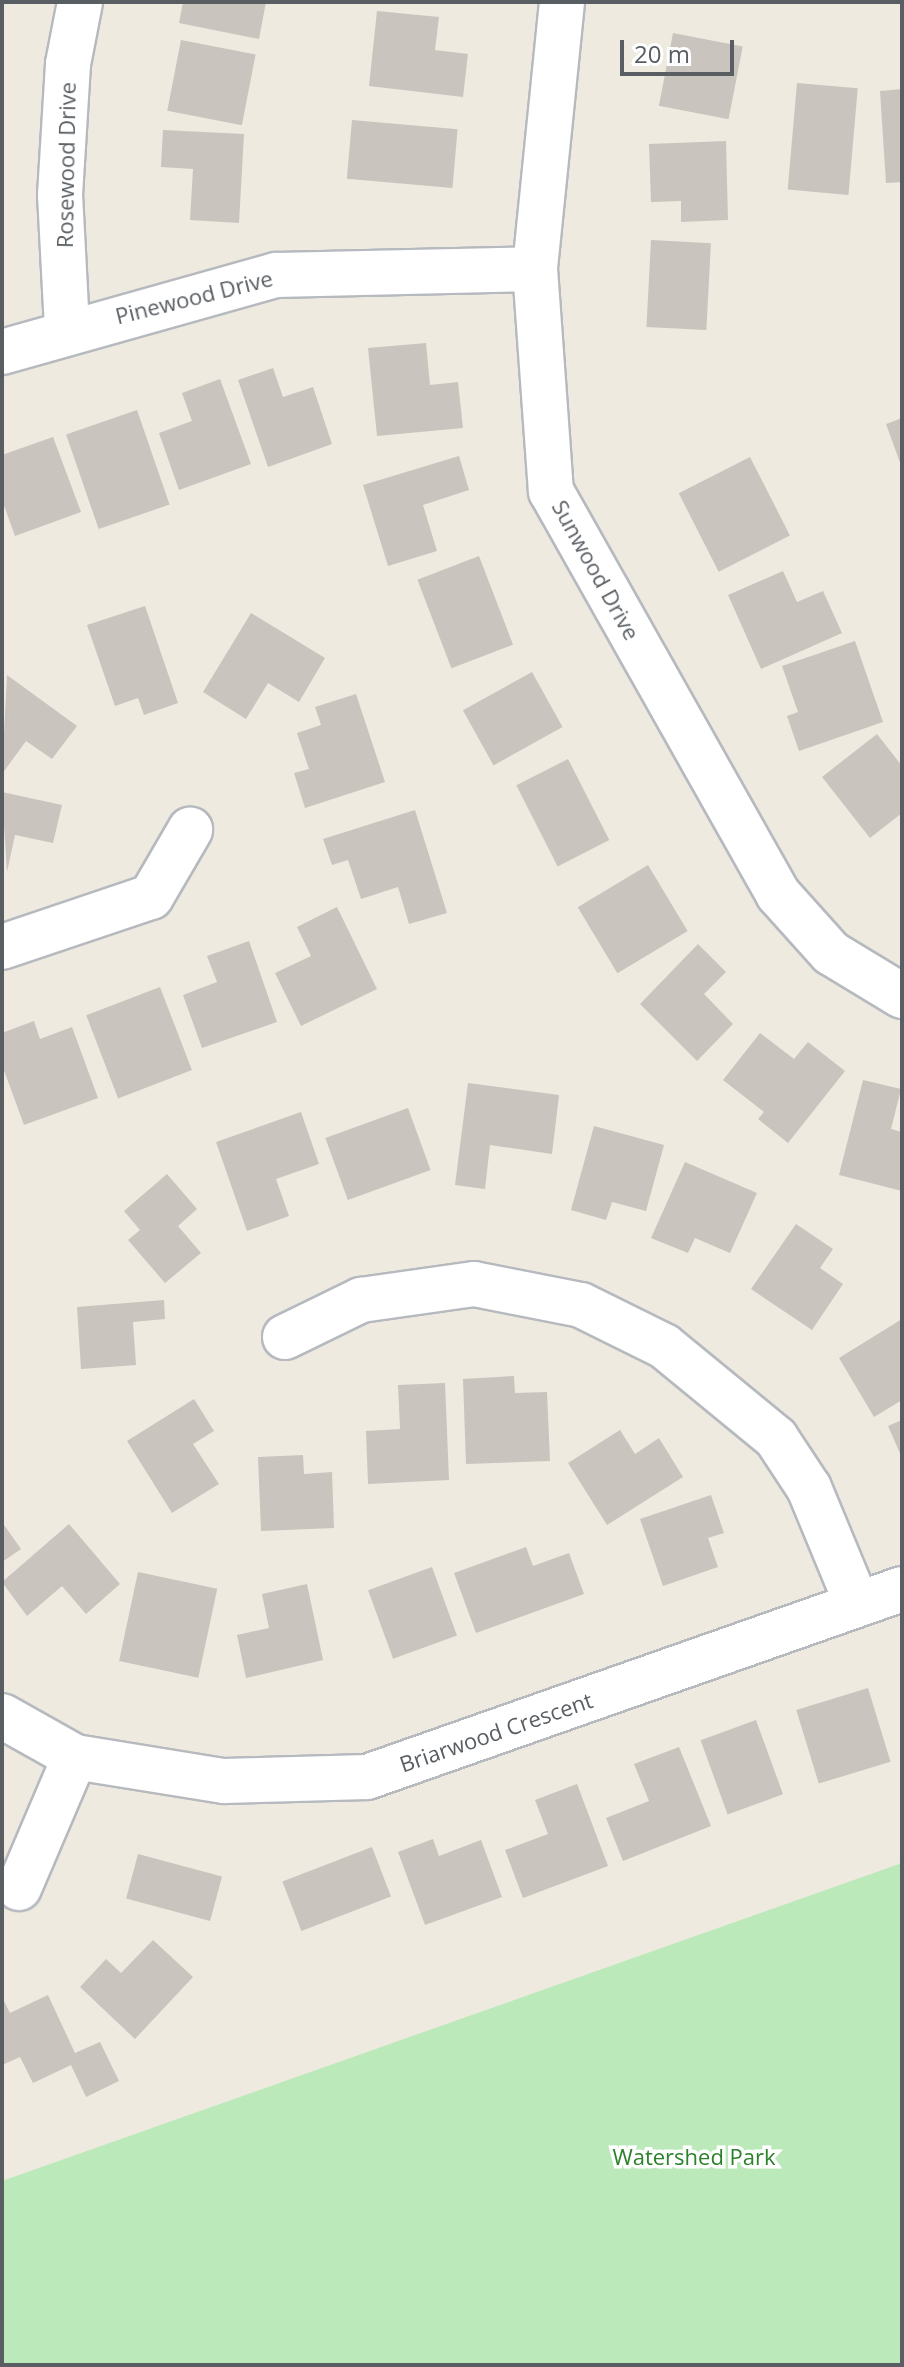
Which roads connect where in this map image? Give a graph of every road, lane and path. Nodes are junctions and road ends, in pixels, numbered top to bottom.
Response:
1 (80, 2) edge
2 (562, 2) edge
3 (535, 269) junction
4 (67, 328) junction
5 (2, 352) edge
6 (190, 830) dead end
7 (2, 947) edge
8 (902, 996) edge
9 (285, 1337) dead end
10 (902, 1589) edge
11 (857, 1604) junction
12 (2, 1716) edge
13 (75, 1757) junction
14 (19, 1888) dead end

1 - 4 street, Rosewood Drive
2 - 3 street, Sunwood Drive
3 - 4 street, Pinewood Drive
3 - 8 street, Sunwood Drive
4 - 5 street, Pinewood Drive
6 - 7 street
9 - 11 street
10 - 11 street, Briarwood Crescent
11 - 13 street, Briarwood Crescent
12 - 13 street, Briarwood Crescent
13 - 14 street

